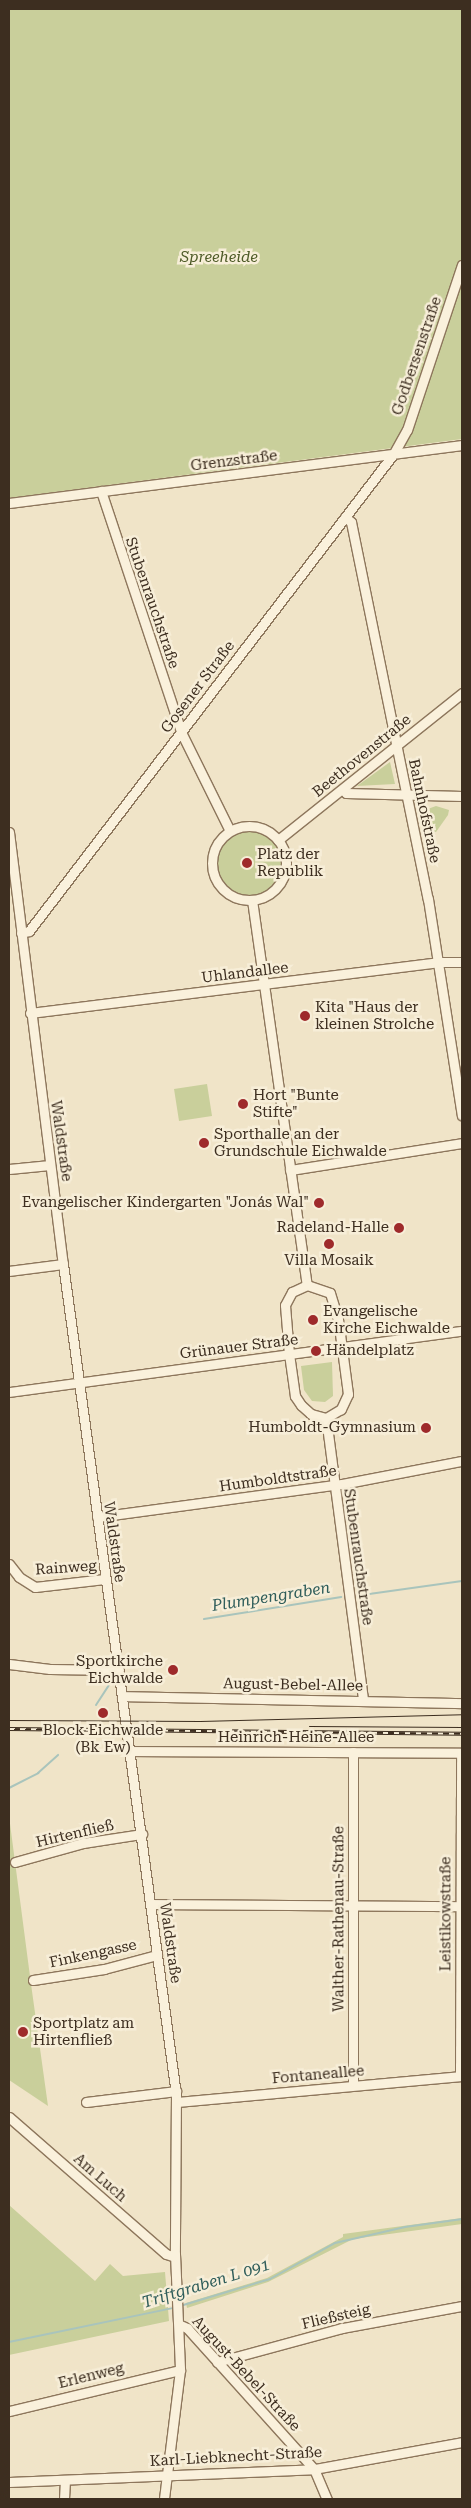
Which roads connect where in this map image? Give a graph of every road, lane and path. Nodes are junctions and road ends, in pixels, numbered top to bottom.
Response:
1 (462, 265) edge
2 (462, 445) edge
3 (394, 453) junction
4 (101, 492) junction
5 (9, 503) edge
6 (345, 517) junction
7 (462, 693) edge
8 (181, 732) junction
9 (397, 745) junction
10 (343, 789) junction
11 (406, 794) junction
12 (462, 796) edge
13 (230, 831) junction
14 (9, 832) edge
15 (278, 840) junction
16 (12, 874) edge
17 (252, 900) junction
18 (21, 933) junction
19 (440, 962) junction
20 (462, 962) edge
21 (265, 984) junction
22 (30, 1013) junction
23 (462, 1115) edge
24 (462, 1143) edge
25 (50, 1165) junction
26 (9, 1169) edge
27 (290, 1170) junction
28 (63, 1264) junction
29 (9, 1270) edge
30 (307, 1285) junction
31 (462, 1331) edge
32 (342, 1347) junction
33 (289, 1354) junction
34 (79, 1382) junction
35 (9, 1392) edge
36 (326, 1418) junction
37 (462, 1461) edge
38 (334, 1485) junction
39 (97, 1518) junction
40 (9, 1564) edge
41 (105, 1579) junction
42 (9, 1664) edge
43 (119, 1670) junction
44 (122, 1696) junction
45 (363, 1700) junction
46 (462, 1703) edge
47 (130, 1751) junction
48 (354, 1752) junction
49 (462, 1753) edge
50 (142, 1834) junction
51 (16, 1862) dead end
52 (151, 1904) junction
53 (352, 1905) junction
54 (461, 1906) edge
55 (158, 1955) junction
56 (33, 1980) dead end
57 (461, 2076) edge
58 (352, 2085) junction
59 (176, 2091) junction
60 (86, 2102) dead end
61 (176, 2102) junction
62 (9, 2116) edge
63 (175, 2257) junction
64 (462, 2306) edge
65 (180, 2325) junction
66 (217, 2362) junction
67 (180, 2370) junction
68 (9, 2411) edge
69 (462, 2442) edge
70 (314, 2469) junction
71 (167, 2475) junction
72 (65, 2480) junction
73 (9, 2482) edge
74 (64, 2499) edge
75 (164, 2499) edge
76 (327, 2499) edge

1 - 3 street, Godbersenstraße
2 - 3 street, Grenzstraße
3 - 4 street, Grenzstraße
3 - 6 street, Gosener Straße
4 - 5 street, Grenzstraße
4 - 8 street, Stubenrauchstraße
6 - 8 street, Gosener Straße
6 - 9 street, Bahnhofstraße
7 - 9 street, Beethovenstraße
8 - 13 street, Stubenrauchstraße
8 - 18 street, Gosener Straße
9 - 10 street, Beethovenstraße
9 - 11 street, Bahnhofstraße
10 - 11 street
10 - 15 street, Beethovenstraße
11 - 12 street
11 - 19 street, Bahnhofstraße
13 - 15 street
13 - 17 street
14 - 16 street, Waldstraße
15 - 17 street
16 - 18 street, Waldstraße
17 - 21 street
18 - 22 street, Waldstraße
19 - 20 street, Uhlandallee
19 - 21 street, Uhlandallee
19 - 23 street, Bahnhofstraße
21 - 22 street, Uhlandallee
21 - 27 street
22 - 25 street, Waldstraße
24 - 27 street
25 - 26 street
25 - 28 street, Waldstraße
27 - 30 street
28 - 29 street
28 - 34 street, Waldstraße
30 - 32 street
30 - 33 street
31 - 32 street, Grünauer Straße
32 - 33 street, Grünauer Straße
32 - 36 street
33 - 34 street, Grünauer Straße
33 - 36 street
34 - 35 street, Grünauer Straße
34 - 39 street, Waldstraße
36 - 38 street, Stubenrauchstraße
37 - 38 street, Humboldtstraße
38 - 39 street, Humboldtstraße
38 - 45 street, Stubenrauchstraße
39 - 41 street, Waldstraße
40 - 41 street, Rainweg
41 - 43 street, Waldstraße
42 - 43 street
43 - 44 street, Waldstraße
44 - 45 street, August-Bebel-Allee
44 - 47 street, Waldstraße
45 - 46 street, August-Bebel-Allee
47 - 48 street, Heinrich-Heine-Allee
47 - 50 street, Waldstraße
48 - 49 street, Heinrich-Heine-Allee
48 - 53 street, Walther-Rathenau-Straße
49 - 54 street, Leistikowstraße
50 - 51 street, Hirtenfließ
50 - 52 street, Waldstraße
52 - 53 street
52 - 55 street, Waldstraße
53 - 54 street
53 - 58 street, Walther-Rathenau-Straße
54 - 57 street, Leistikowstraße
55 - 56 street, Finkengasse
55 - 59 street, Waldstraße
57 - 58 street, Fontaneallee
58 - 61 street, Fontaneallee
59 - 60 street
59 - 61 street, Waldstraße
61 - 63 street, Waldstraße
62 - 63 street, Am Luch
63 - 65 street, August-Bebel-Straße
64 - 66 street, Fließsteig
65 - 66 street, August-Bebel-Straße
65 - 67 street
66 - 70 street, August-Bebel-Straße
67 - 68 street, Erlenweg
67 - 71 street
69 - 70 street, Karl-Liebknecht-Straße
70 - 71 street, Karl-Liebknecht-Straße
70 - 76 street, August-Bebel-Straße
71 - 72 street, Karl-Liebknecht-Straße
71 - 75 street
72 - 73 street, Karl-Liebknecht-Straße
72 - 74 street

